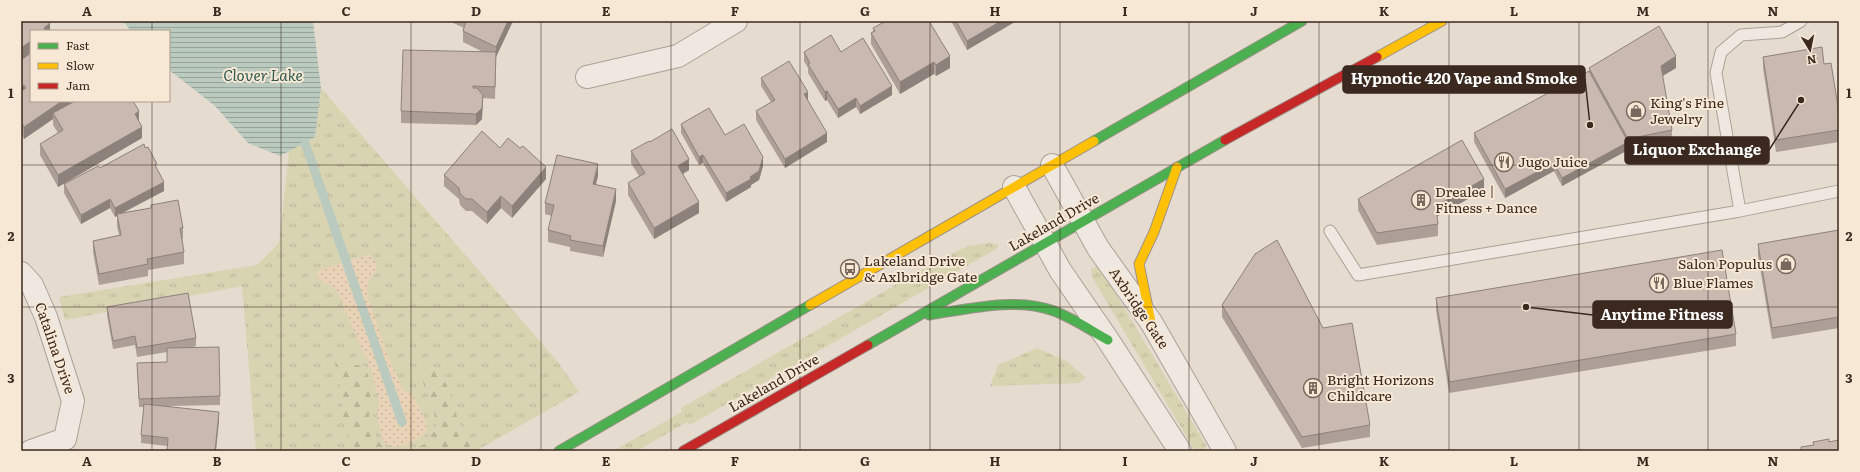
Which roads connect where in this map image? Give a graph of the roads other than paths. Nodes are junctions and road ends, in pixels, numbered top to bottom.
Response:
1 (736, 21) edge
2 (1302, 21) edge
3 (1442, 21) edge
4 (1801, 21) edge
5 (587, 77) dead end
6 (1052, 165) junction
7 (1177, 167) junction
8 (1014, 188) junction
9 (1839, 191) edge
10 (1740, 211) junction
11 (1083, 221) junction
12 (1330, 231) dead end
13 (1045, 243) junction
14 (21, 273) edge
15 (918, 316) junction
16 (1151, 322) junction
17 (1108, 340) junction
18 (31, 451) edge
19 (559, 451) edge
20 (683, 451) edge
21 (1180, 451) edge
22 (1225, 451) edge

1 - 5 street
2 - 6 main road
3 - 7 main road, Lakeland Drive
4 - 10 lane
6 - 8 main road
6 - 11 street, Axbridge Gate
7 - 11 main road, Lakeland Drive
7 - 16 main road
8 - 13 street
8 - 19 main road
9 - 10 lane
10 - 12 lane
11 - 13 main road, Lakeland Drive
11 - 16 street, Axbridge Gate
13 - 15 main road, Lakeland Drive
13 - 17 street
14 - 18 street, Catalina Drive
15 - 17 main road
15 - 20 main road, Lakeland Drive
16 - 22 street, Axbridge Gate
17 - 21 street

